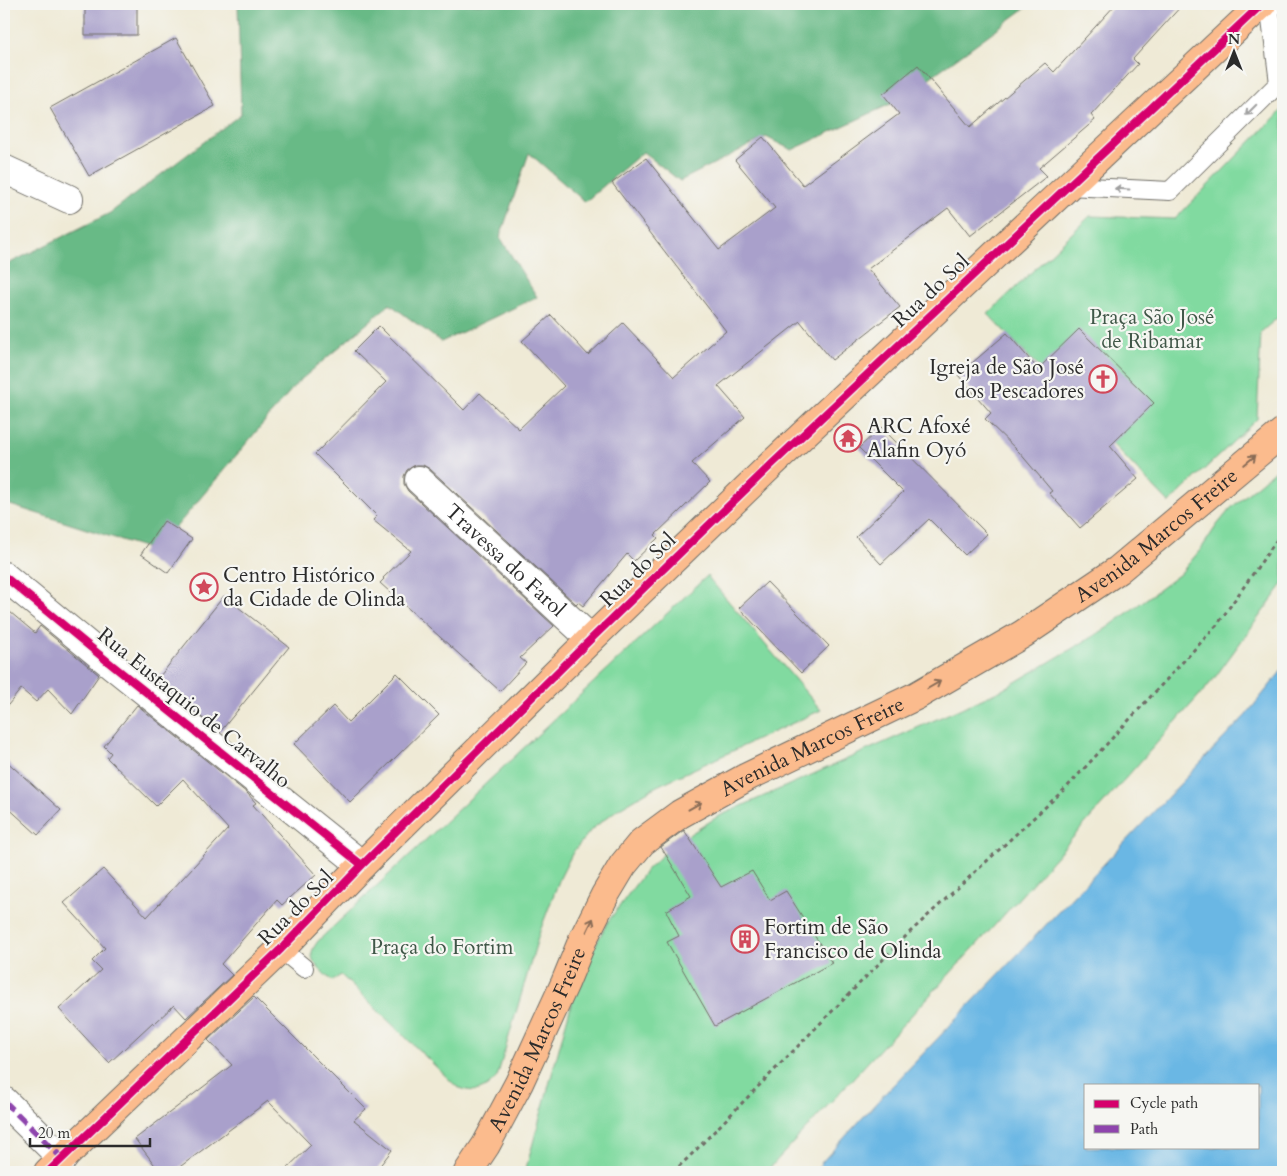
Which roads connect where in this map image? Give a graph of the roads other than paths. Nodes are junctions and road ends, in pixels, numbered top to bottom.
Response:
1 (1262, 4) edge
2 (1269, 4) edge
3 (4, 169) edge
4 (1068, 186) junction
5 (70, 200) dead end
6 (1283, 432) edge
7 (419, 480) dead end
8 (4, 576) edge
9 (591, 639) junction
10 (362, 866) junction
11 (281, 949) junction
12 (304, 968) dead end
13 (4, 1101) edge
14 (56, 1166) edge
15 (468, 1172) edge

1 - 4 main road, Rua do Sol
2 -> 4 lane
3 - 5 street
4 - 9 main road, Rua do Sol
15 -> 6 main road, Avenida Marcos Freire
7 - 9 street, Travessa do Farol
8 - 10 street, Rua Eustaquio de Carvalho
9 - 10 main road, Rua do Sol
10 - 11 main road, Rua do Sol
11 - 12 lane
11 - 14 main road, Rua do Sol
13 - 14 street

